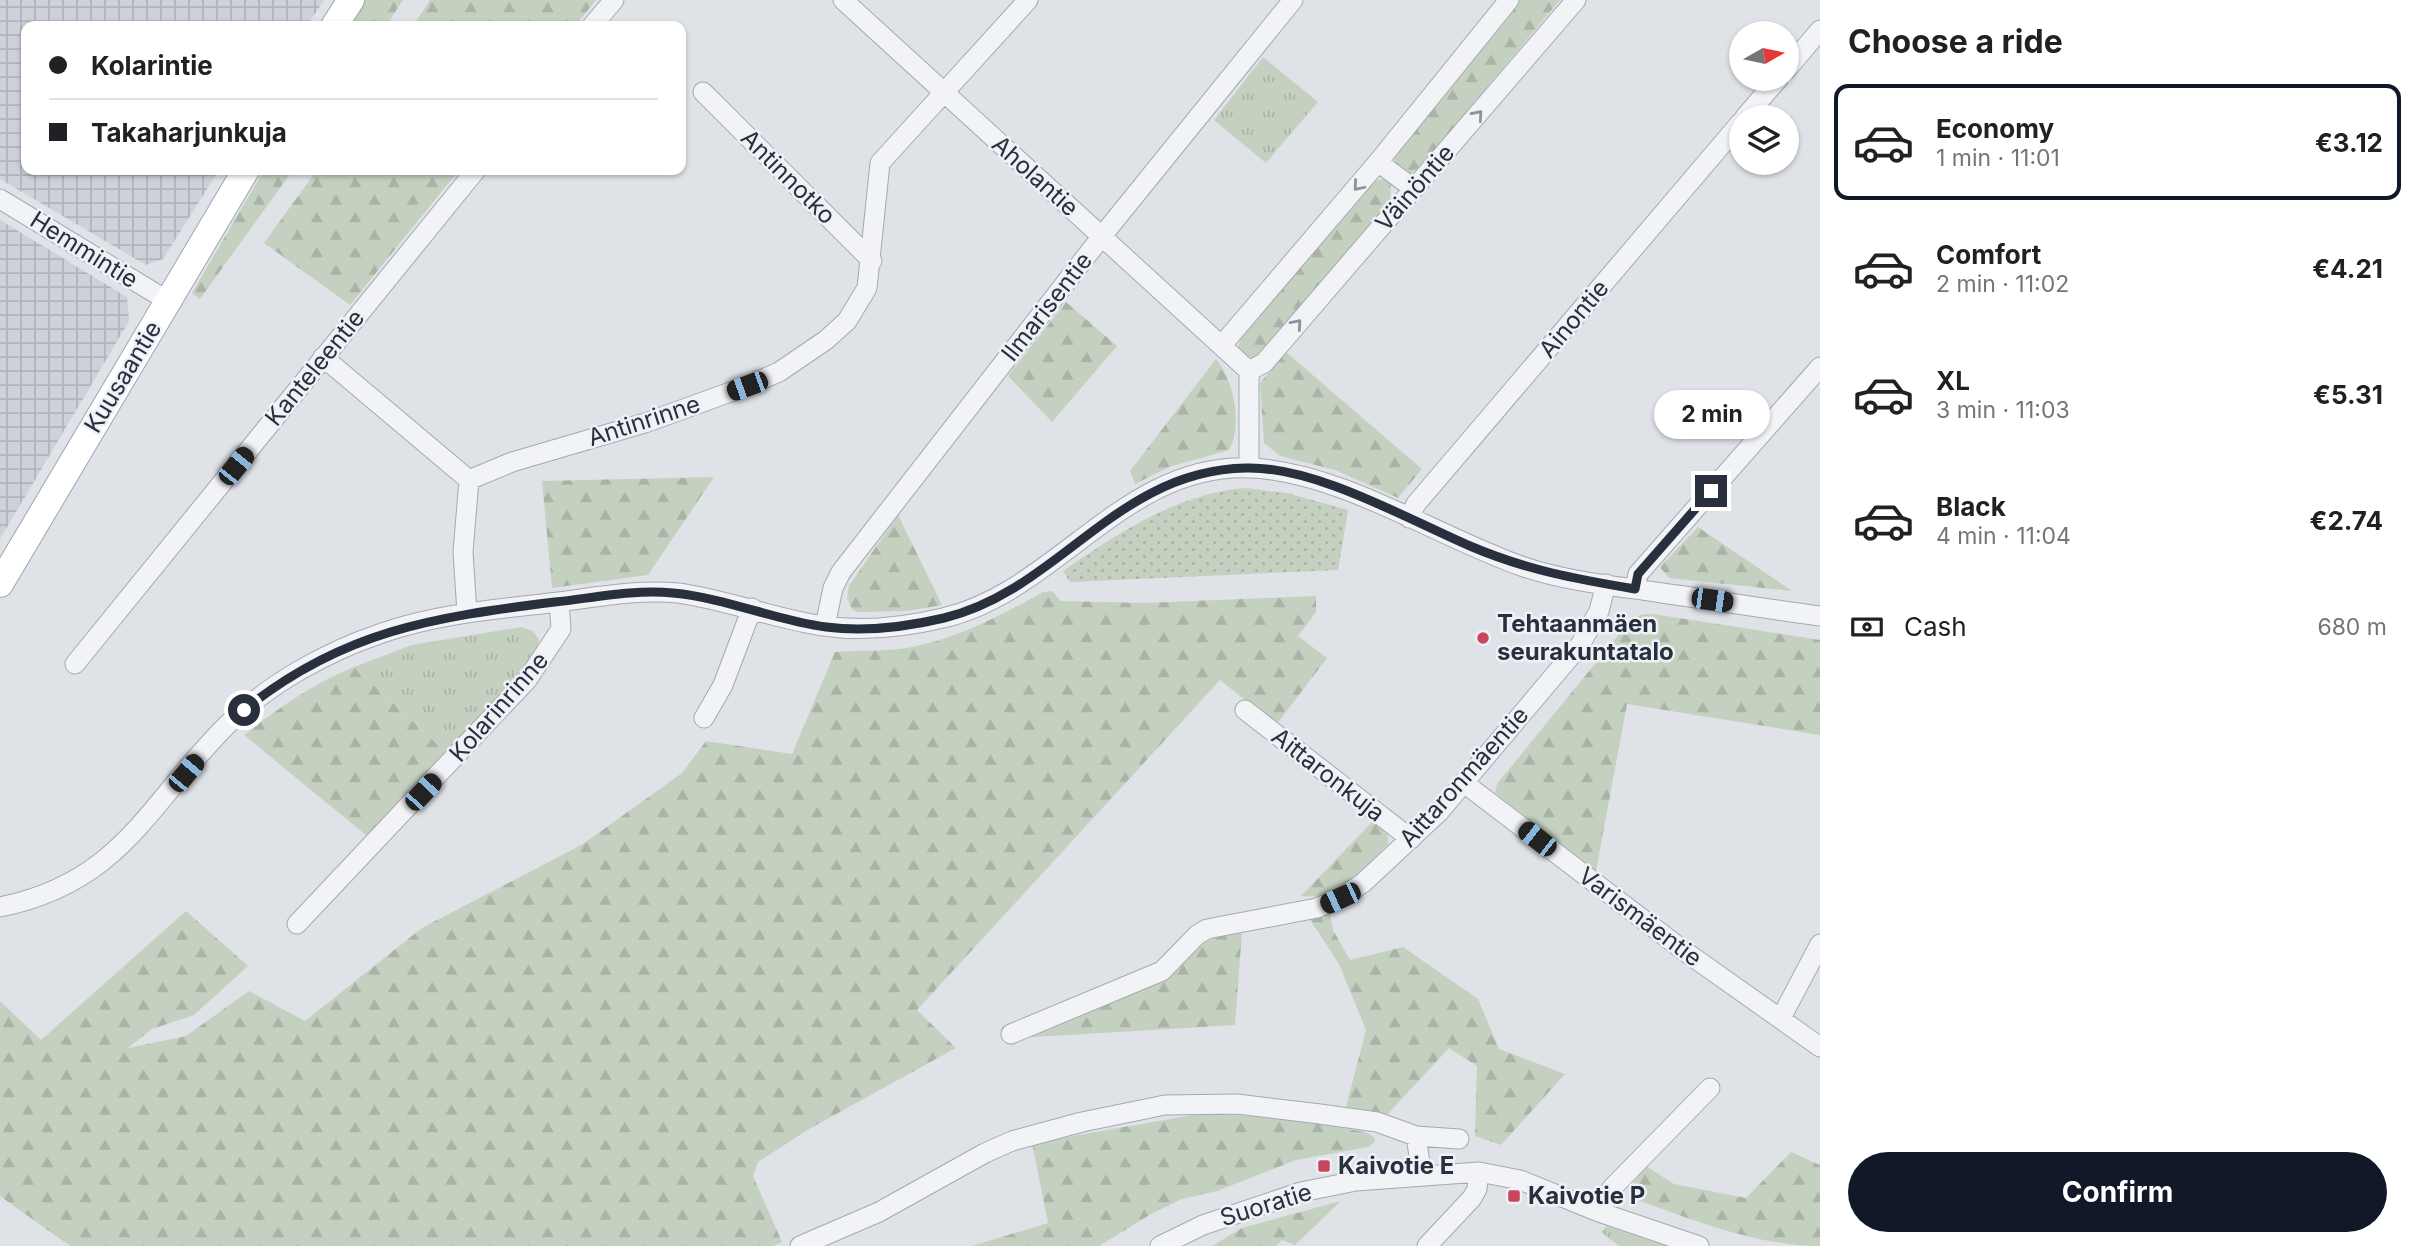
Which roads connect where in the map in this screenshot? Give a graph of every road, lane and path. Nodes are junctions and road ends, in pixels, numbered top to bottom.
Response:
1 (351, 0) edge
2 (614, 0) edge
3 (843, 0) edge
4 (1028, 0) edge
5 (1293, 0) edge
6 (1509, 0) edge
7 (1576, 0) edge
8 (337, 21) edge
9 (596, 21) edge
10 (1820, 30) edge
11 (1799, 55) edge
12 (1768, 91) edge
13 (703, 92) dead end
14 (943, 95) junction
15 (1755, 105) edge
16 (1729, 136) edge
17 (1378, 162) junction
18 (243, 175) edge
19 (472, 175) edge
20 (1414, 189) junction
21 (0, 199) edge
22 (1102, 236) junction
23 (872, 261) junction
24 (168, 301) junction
25 (1222, 345) junction
26 (323, 358) junction
27 (1820, 367) edge
28 (1249, 372) junction
29 (1250, 467) junction
30 (469, 480) junction
31 (1409, 518) junction
32 (0, 584) edge
33 (1606, 584) junction
34 (1635, 589) junction
35 (559, 602) junction
36 (752, 608) junction
37 (467, 613) junction
38 (1820, 616) edge
39 (825, 626) junction
40 (75, 664) dead end
41 (1245, 710) dead end
42 (704, 718) dead end
43 (1464, 783) junction
44 (1411, 839) junction
45 (0, 907) edge
46 (297, 924) dead end
47 (1820, 946) edge
48 (1781, 1018) junction
49 (1011, 1034) dead end
50 (1820, 1047) edge
51 (1710, 1088) dead end
52 (1416, 1136) junction
53 (1459, 1139) dead end
54 (1479, 1172) junction
55 (1422, 1176) junction
56 (1599, 1212) junction
57 (1172, 1243) edge
58 (800, 1246) edge
59 (1427, 1246) edge
60 (1699, 1246) edge

1 - 8 main road
2 - 9 street
3 - 14 street, Aholantie
4 - 14 street, Antinrinne
5 - 22 street, Ilmarisentie
6 - 17 street, Väinöntie
20 -> 7 street, Väinöntie
10 - 11 street
12 - 15 street
13 - 23 street, Antinnotko
14 - 22 street, Aholantie
14 - 23 street, Antinrinne
16 - 31 street, Ainontie
17 - 20 street
17 -> 25 street, Väinöntie
18 - 24 main road, Kuusaantie
19 - 26 street, Kanteleentie
28 -> 20 street, Väinöntie
21 - 24 street, Hemmintie
22 - 25 street, Aholantie
22 - 39 street, Ilmarisentie
23 - 30 street, Antinrinne
24 - 32 main road, Kuusaantie
25 - 28 street, Aholantie
26 - 30 street
26 - 40 street, Kanteleentie
27 - 34 street
28 - 29 street
29 - 31 street
29 - 39 street
30 - 37 street
31 - 33 street
33 - 34 street
33 - 43 street, Aittaronmäentie
34 - 38 street
35 - 36 street
35 - 37 street
35 - 46 street, Kolarinrinne
36 - 39 street
36 - 42 street
37 - 45 street
41 - 44 street, Aittaronkuja
43 - 44 street, Aittaronmäentie
43 - 48 street, Varismäentie
44 - 49 street, Aittaronmäentie
47 - 48 street
48 - 50 street, Varismäentie
51 - 56 street
52 - 53 street
52 - 55 street
52 - 58 street
54 - 55 street, Suoratie
54 - 56 street, Suoratie
54 - 59 street
55 - 57 street, Suoratie
56 - 60 street, Suoratie

